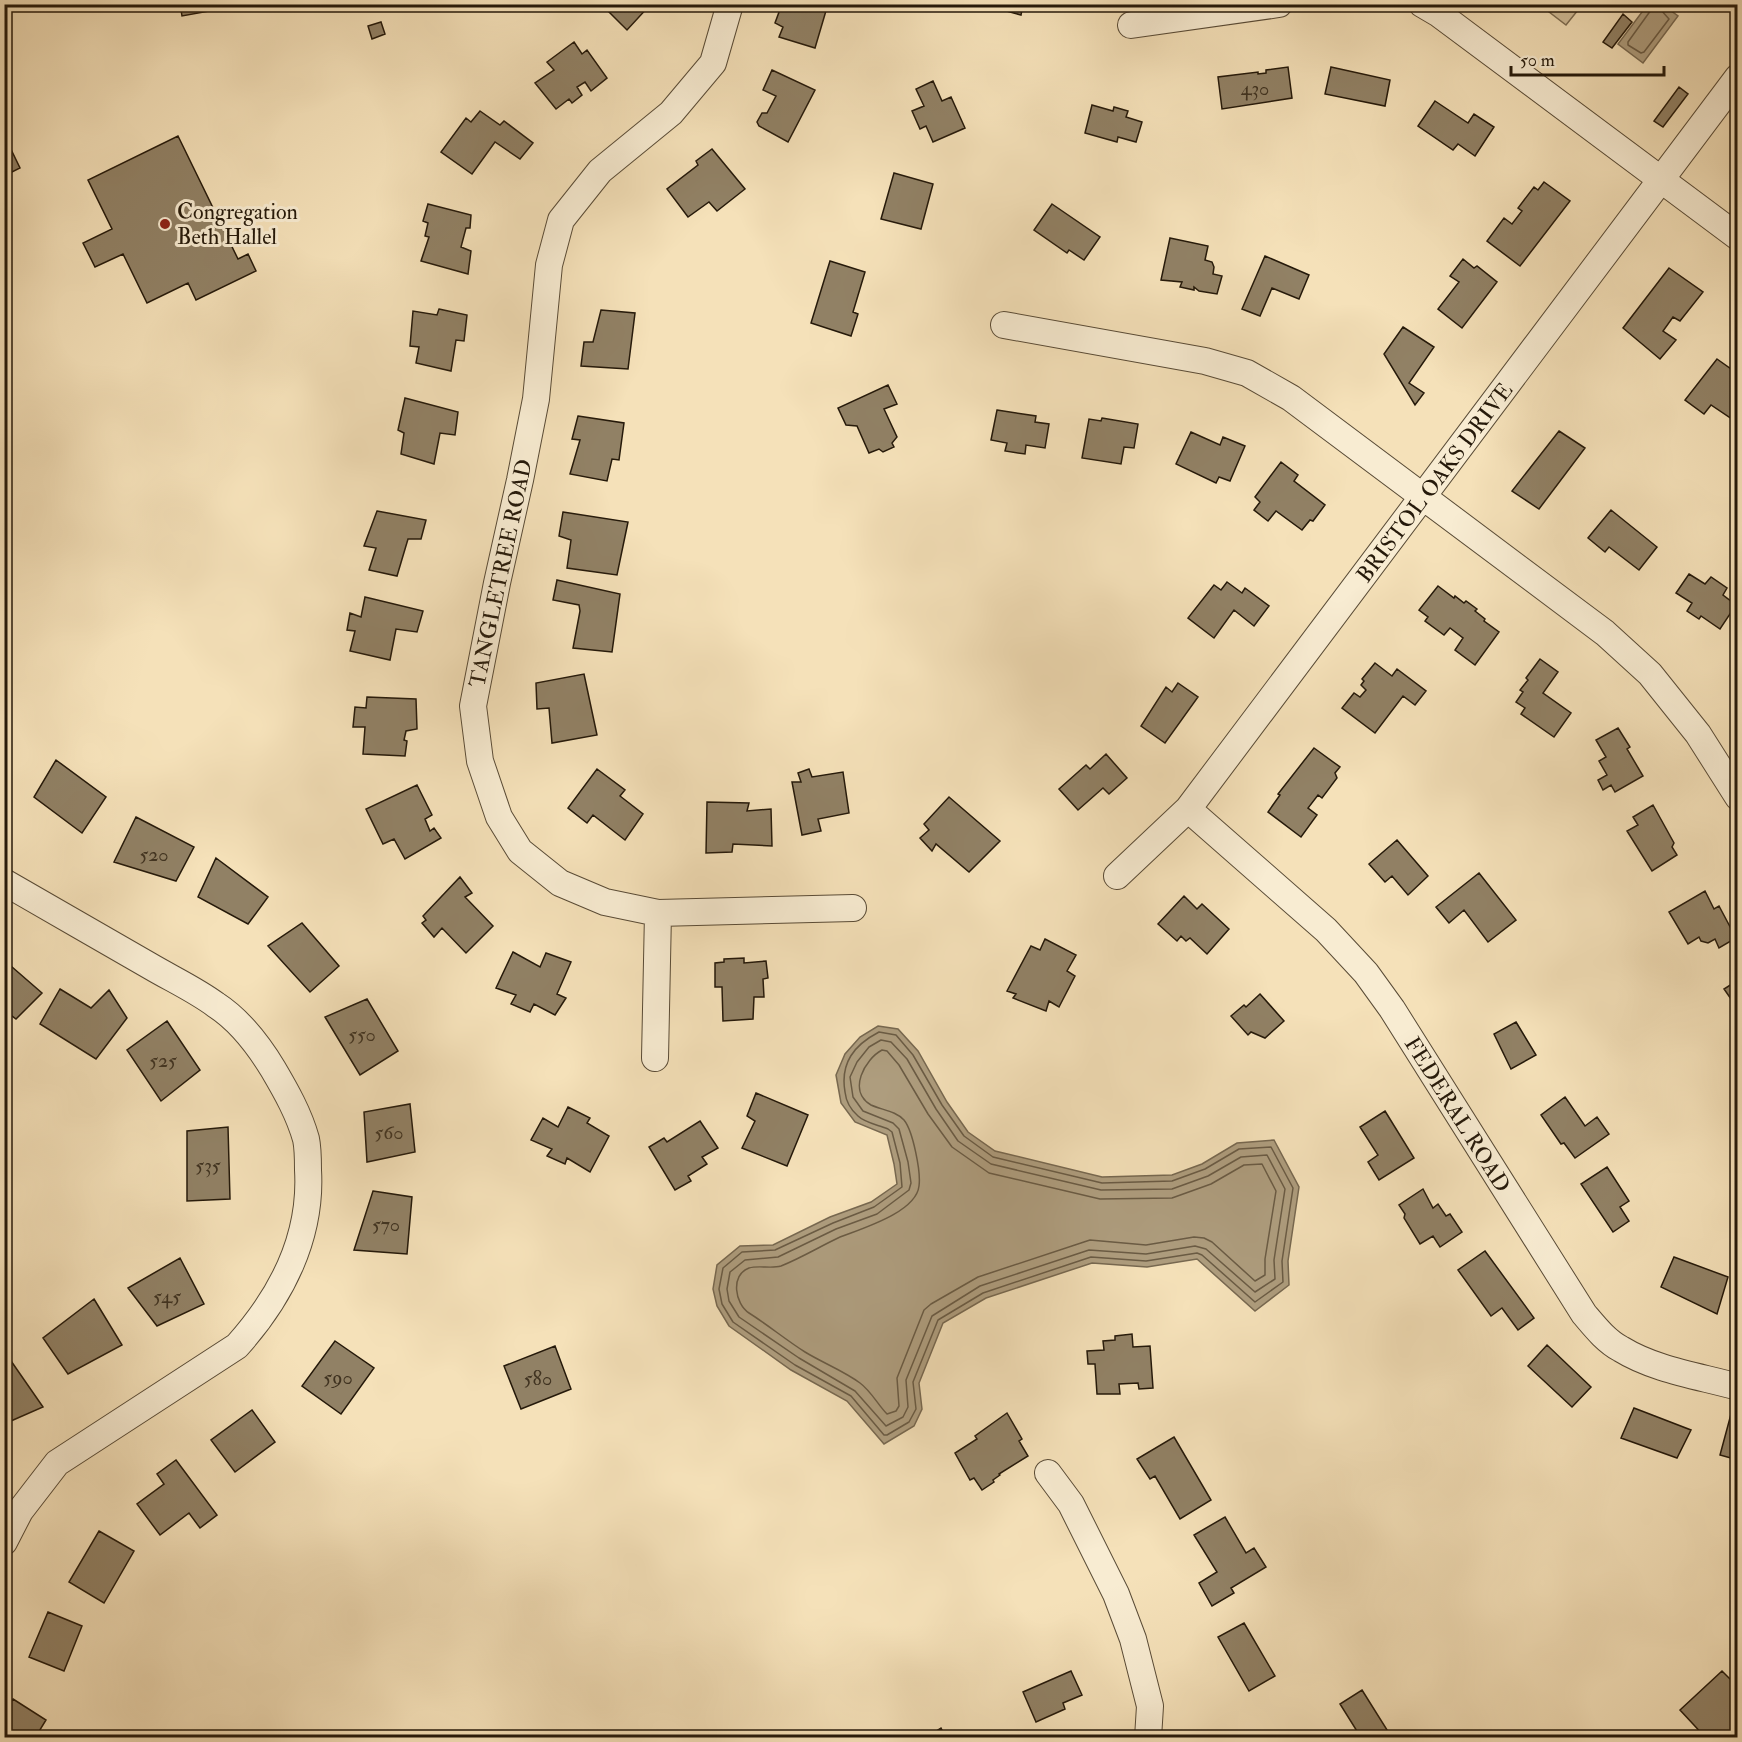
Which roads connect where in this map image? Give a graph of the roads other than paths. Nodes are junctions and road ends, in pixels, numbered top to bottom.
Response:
1 (730, 4) edge
2 (1279, 4) edge
3 (1422, 4) edge
4 (1131, 25) dead end
5 (1737, 77) edge
6 (1661, 179) junction
7 (1737, 237) edge
8 (1004, 325) dead end
9 (1424, 497) junction
10 (1737, 797) edge
11 (1188, 809) junction
12 (1117, 876) dead end
13 (4, 882) edge
14 (853, 908) dead end
15 (658, 913) junction
16 (655, 1058) dead end
17 (1737, 1387) edge
18 (1048, 1473) dead end
19 (4, 1542) edge
20 (1148, 1737) edge

1 - 15 street, TANGLETREE ROAD
2 - 4 street
3 - 6 street
5 - 6 street, BRISTOL OAKS DRIVE
6 - 7 street
6 - 9 street, BRISTOL OAKS DRIVE
8 - 9 street
9 - 10 street
9 - 11 street, BRISTOL OAKS DRIVE
11 - 12 street, BRISTOL OAKS DRIVE
11 - 17 street, FEDERAL ROAD
13 - 19 street
14 - 15 street, TANGLETREE ROAD
15 - 16 street
18 - 20 street

